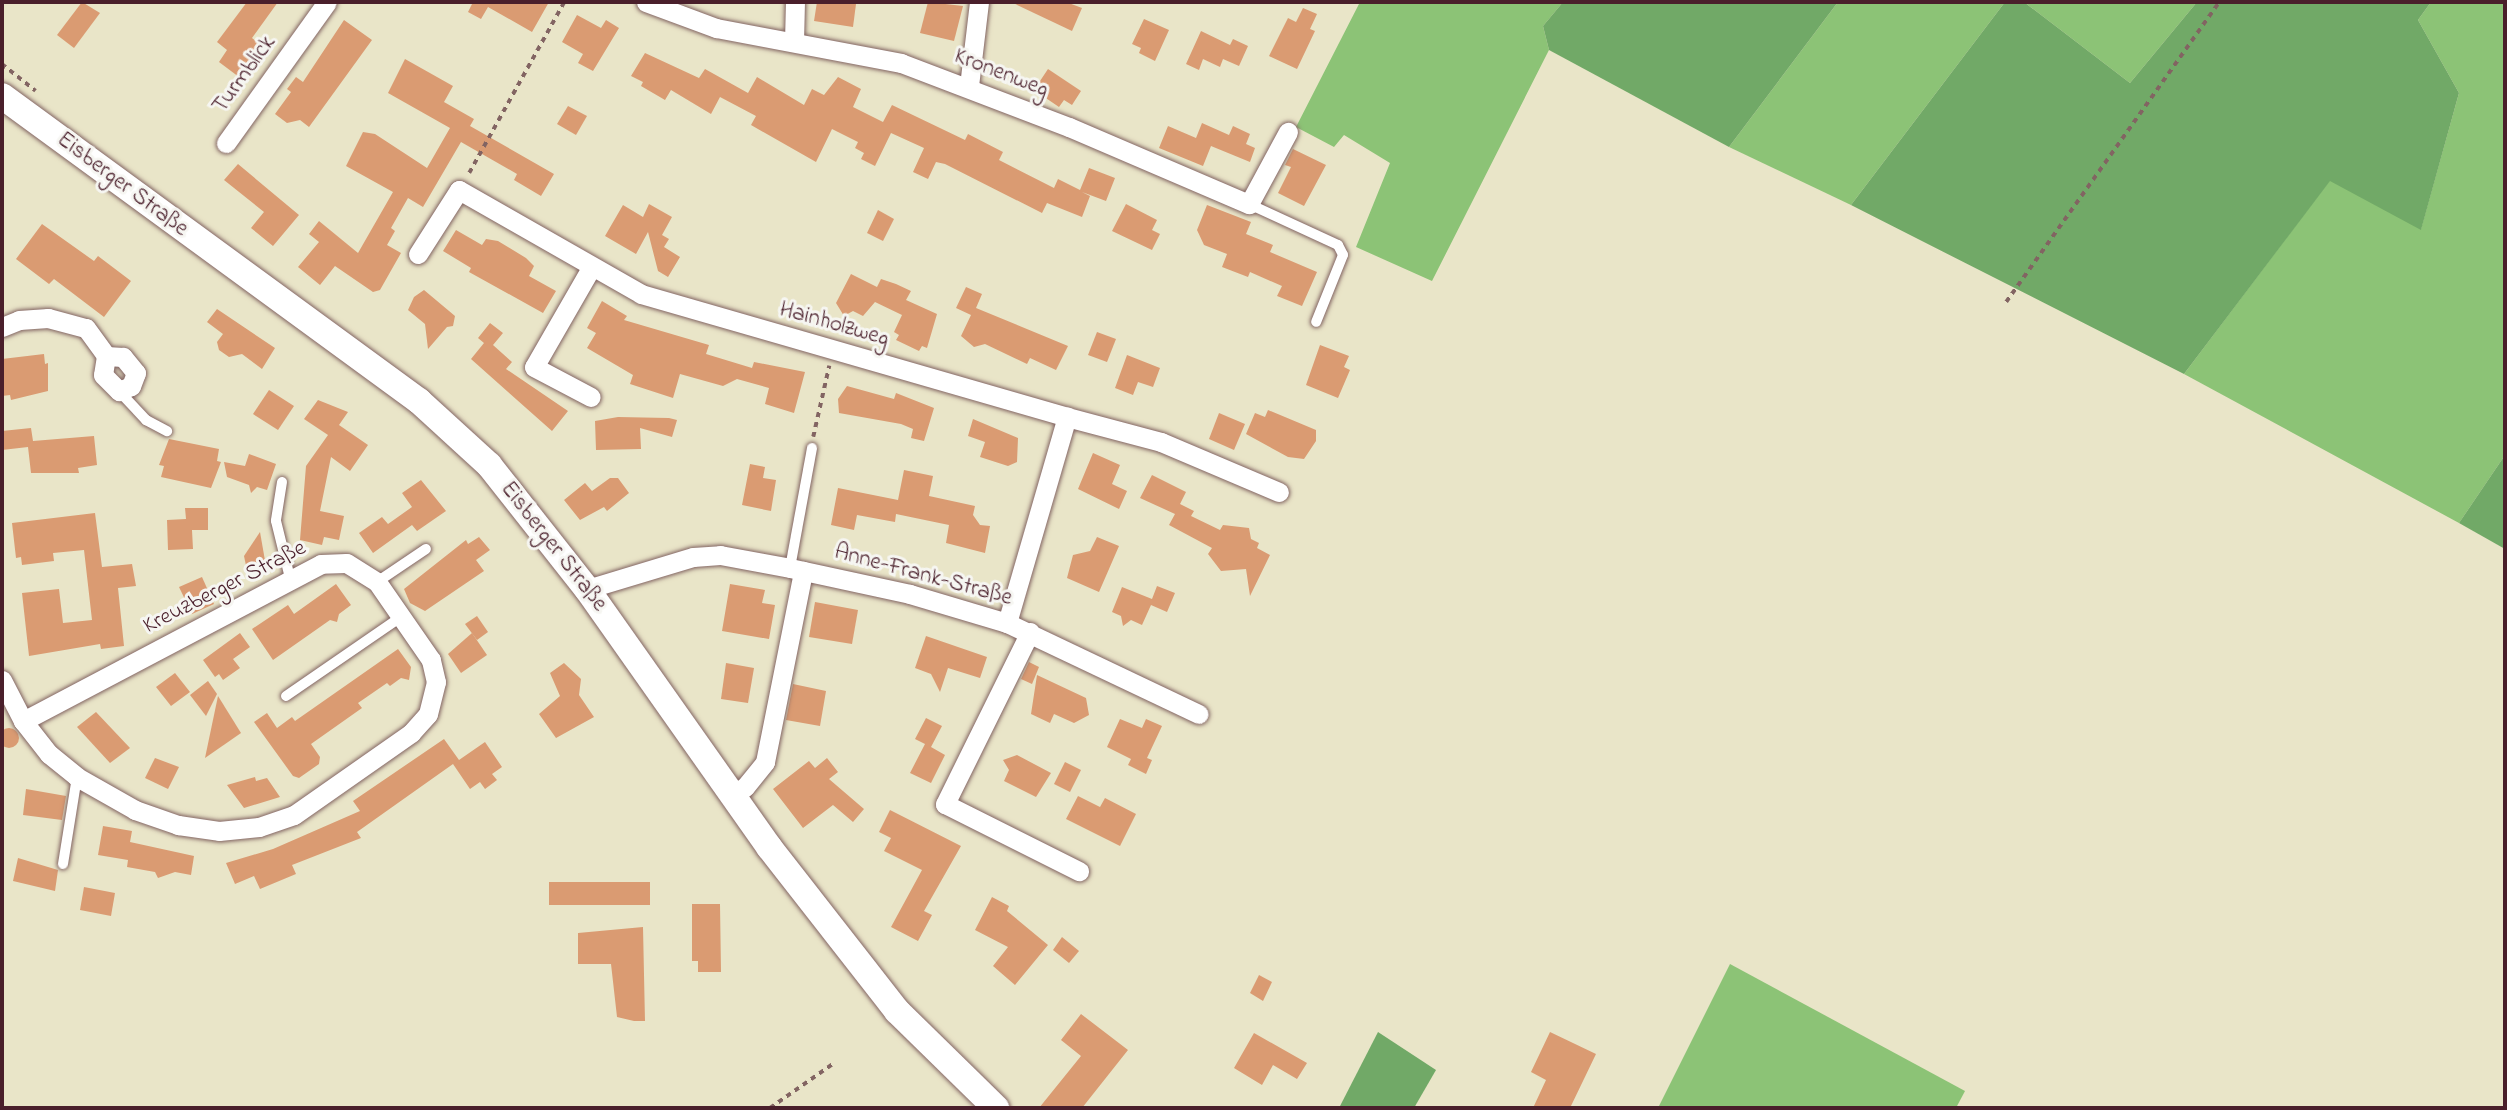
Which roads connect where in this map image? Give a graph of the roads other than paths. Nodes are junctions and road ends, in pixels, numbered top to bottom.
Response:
1 (327, 2) edge
2 (646, 2) edge
3 (794, 2) edge
4 (979, 2) edge
5 (794, 42) junction
6 (969, 86) junction
7 (2, 96) edge
8 (1288, 132) dead end
9 (226, 143) dead end
10 (1249, 204) junction
11 (418, 254) dead end
12 (591, 268) junction
13 (1317, 322) dead end
14 (2, 327) edge
15 (119, 391) joint
16 (592, 397) dead end
17 (1067, 417) junction
18 (167, 431) dead end
19 (812, 448) road end
20 (282, 482) dead end
21 (1279, 492) dead end
22 (426, 549) dead end
23 (796, 569) junction
24 (290, 578) junction
25 (377, 582) junction
26 (587, 589) junction
27 (401, 617) junction
28 (1007, 623) junction
29 (1030, 632) junction
30 (2, 680) edge
31 (286, 696) dead end
32 (1199, 714) dead end
33 (23, 721) junction
34 (77, 777) junction
35 (733, 795) junction
36 (63, 864) dead end
37 (1079, 871) dead end
38 (996, 1108) edge

1 - 9 street, Turmblick
2 - 5 street, Kronenweg
3 - 5 street
4 - 6 street
5 - 6 street, Kronenweg
6 - 10 street, Kronenweg
7 - 26 main road, Eisberger Straße
8 - 10 street
10 - 13 lane
11 - 12 street, Hainholzweg
12 - 16 street
12 - 17 street, Hainholzweg
14 - 15 street
15 - 18 lane
17 - 21 street, Hainholzweg
17 - 28 street
19 - 23 lane
20 - 24 lane
22 - 25 lane
23 - 26 street, Anne-Frank-Straße
23 - 28 street, Anne-Frank-Straße
23 - 35 street, Anne-Frank-Straße
24 - 25 street, Kreuzberger Straße
24 - 33 street, Kreuzberger Straße
25 - 27 street, Kreuzberger Straße
26 - 35 main road, Eisberger Straße
27 - 31 lane
27 - 34 street, Kreuzberger Straße
28 - 29 street, Anne-Frank-Straße
29 - 32 street, Anne-Frank-Straße
29 - 37 street, Anne-Frank-Straße
30 - 33 street, Kreuzberger Straße
33 - 34 street, Kreuzberger Straße
34 - 36 lane
35 - 38 main road, Eisberger Straße

